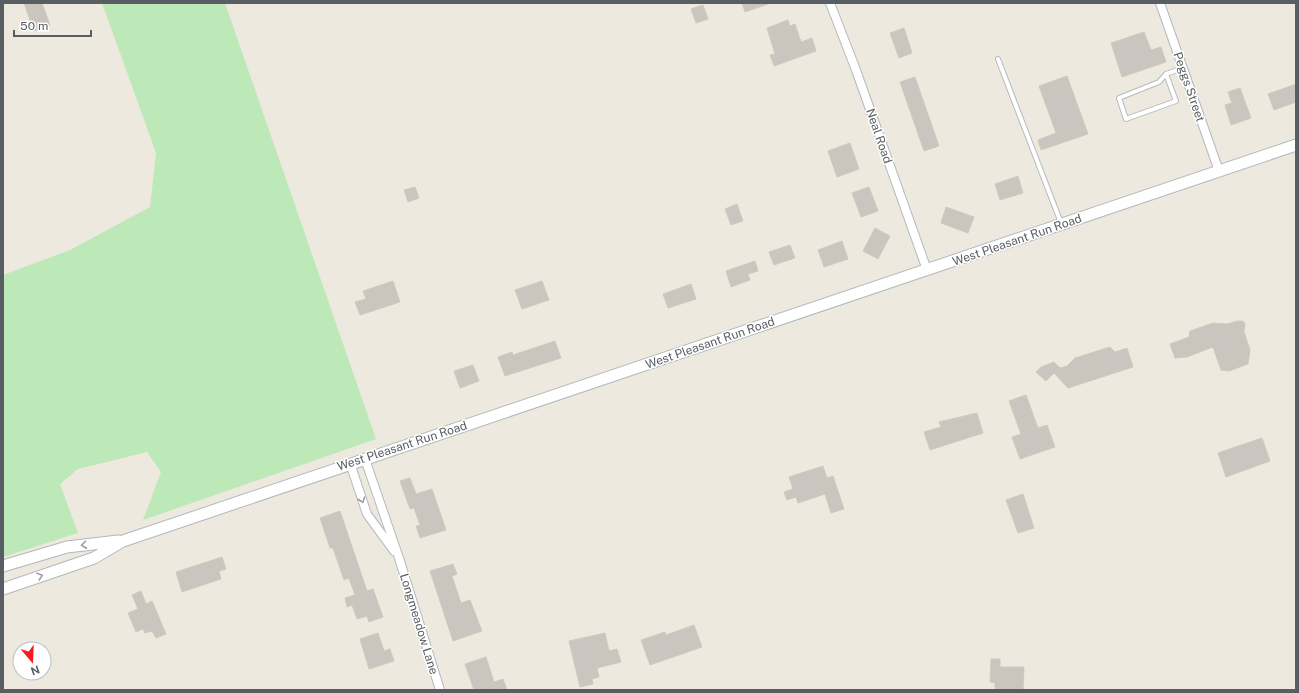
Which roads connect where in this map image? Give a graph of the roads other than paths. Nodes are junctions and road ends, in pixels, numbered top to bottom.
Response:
1 (830, 3) edge
2 (1160, 3) edge
3 (998, 59) dead end
4 (1183, 68) junction
5 (1166, 74) junction
6 (1296, 145) edge
7 (1218, 171) junction
8 (1062, 225) junction
9 (926, 270) junction
10 (364, 459) junction
11 (350, 463) junction
12 (123, 540) junction
13 (399, 558) junction
14 (3, 566) edge
15 (3, 589) edge
16 (440, 690) edge

1 - 9 street, Neal Road
2 - 4 street, Peggs Street
3 - 8 lane
4 - 5 lane
4 - 7 street, Peggs Street
5 - 5 lane
6 - 7 main road, West Pleasant Run Road
7 - 8 main road, West Pleasant Run Road
8 - 9 main road, West Pleasant Run Road
9 - 10 main road, West Pleasant Run Road
10 - 11 main road, West Pleasant Run Road
10 - 13 street, Longmeadow Lane
11 - 12 main road, West Pleasant Run Road
11 -> 13 street, Longmeadow Lane
12 -> 14 main road, West Pleasant Run Road
15 -> 12 main road, West Pleasant Run Road
13 - 16 street, Longmeadow Lane

